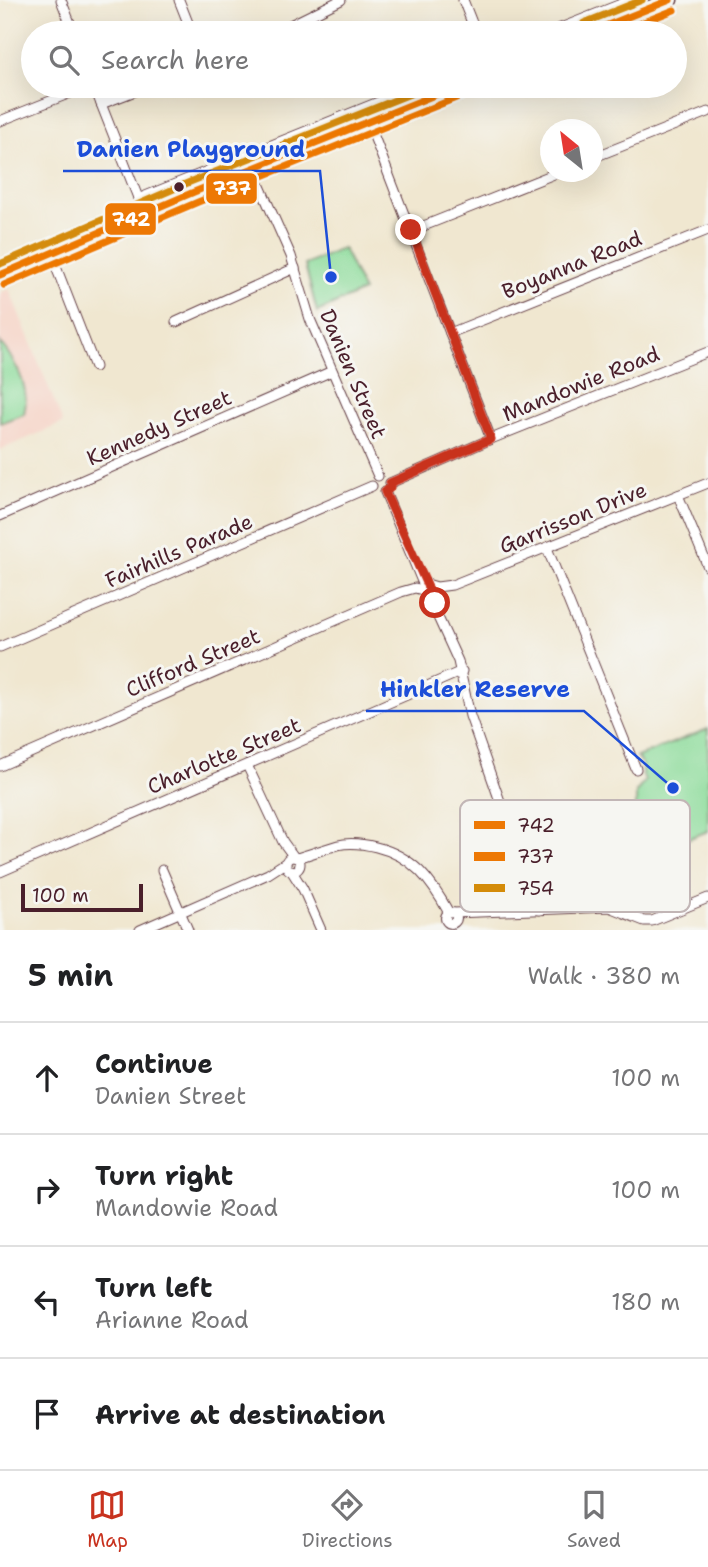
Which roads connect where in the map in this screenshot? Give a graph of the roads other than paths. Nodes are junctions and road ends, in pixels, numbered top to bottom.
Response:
1 (61, 0) edge
2 (179, 0) edge
3 (341, 0) edge
4 (463, 0) edge
5 (631, 0) edge
6 (670, 0) edge
7 (69, 21) edge
8 (187, 21) edge
9 (298, 21) edge
10 (471, 21) edge
11 (578, 21) edge
12 (618, 21) edge
13 (58, 98) edge
14 (99, 98) edge
15 (117, 98) edge
16 (388, 98) edge
17 (426, 98) edge
18 (102, 104) junction
19 (708, 112) edge
20 (0, 121) edge
21 (368, 121) junction
22 (603, 154) edge
23 (252, 168) junction
24 (540, 179) edge
25 (138, 199) junction
26 (144, 213) junction
27 (411, 230) junction
28 (708, 230) edge
29 (51, 254) junction
30 (295, 268) junction
31 (0, 275) edge
32 (176, 322) dead end
33 (450, 333) junction
34 (708, 352) edge
35 (95, 367) dead end
36 (332, 371) junction
37 (491, 439) junction
38 (378, 476) junction
39 (708, 483) edge
40 (372, 486) junction
41 (388, 487) junction
42 (678, 495) junction
43 (0, 516) edge
44 (547, 548) junction
45 (411, 552) junction
46 (708, 567) edge
47 (419, 575) junction
48 (452, 585) junction
49 (426, 587) junction
50 (401, 592) junction
51 (435, 603) junction
52 (444, 628) junction
53 (0, 647) edge
54 (462, 671) junction
55 (247, 765) junction
56 (0, 766) edge
57 (636, 769) dead end
58 (500, 800) edge
59 (292, 864) junction
60 (162, 870) dead end
61 (0, 872) edge
62 (708, 898) edge
63 (690, 905) edge
64 (504, 912) edge
65 (622, 912) edge
66 (673, 912) edge
67 (180, 913) junction
68 (453, 920) edge
69 (140, 930) edge
70 (188, 930) edge
71 (321, 930) edge

1 - 7 street
2 - 8 street
3 - 9 street
4 - 10 street
5 - 11 street
6 - 12 main road
13 - 20 street
14 - 18 street
15 - 18 street
16 - 25 street
17 - 21 main road
18 - 25 street
19 - 22 street
21 - 23 main road
21 - 27 street
23 - 26 main road
23 - 30 street, Danien Street
24 - 27 street
25 - 26 street
26 - 29 main road
27 - 33 street
28 - 33 street, Boyanna Road
29 - 31 main road
29 - 35 street
30 - 32 street
30 - 36 street, Danien Street
33 - 37 street
34 - 37 street, Mandowie Road
36 - 38 street, Danien Street
36 - 43 street, Kennedy Street
37 - 41 street, Mandowie Road
38 - 40 street
38 - 41 street
39 - 42 street, Garrisson Drive
40 - 41 street
40 - 53 street, Fairhills Parade
41 - 45 street
42 - 44 street, Garrisson Drive
42 - 46 street
44 - 48 street, Garrisson Drive
44 - 57 street
45 - 47 street
45 - 49 street
47 - 49 street
47 - 50 street, Clifford Street
48 - 49 street, Garrisson Drive
48 - 51 street, Garrisson Drive
49 - 50 street, Clifford Street
49 - 51 street
49 - 52 street
50 - 56 street, Clifford Street
51 - 52 street
52 - 54 street
54 - 55 street, Charlotte Street
54 - 58 street
55 - 59 street
55 - 61 street, Charlotte Street
59 - 67 street
59 - 68 street
59 - 71 street
60 - 67 street
62 - 63 street
64 - 68 street
65 - 66 street
67 - 69 street
67 - 70 street

